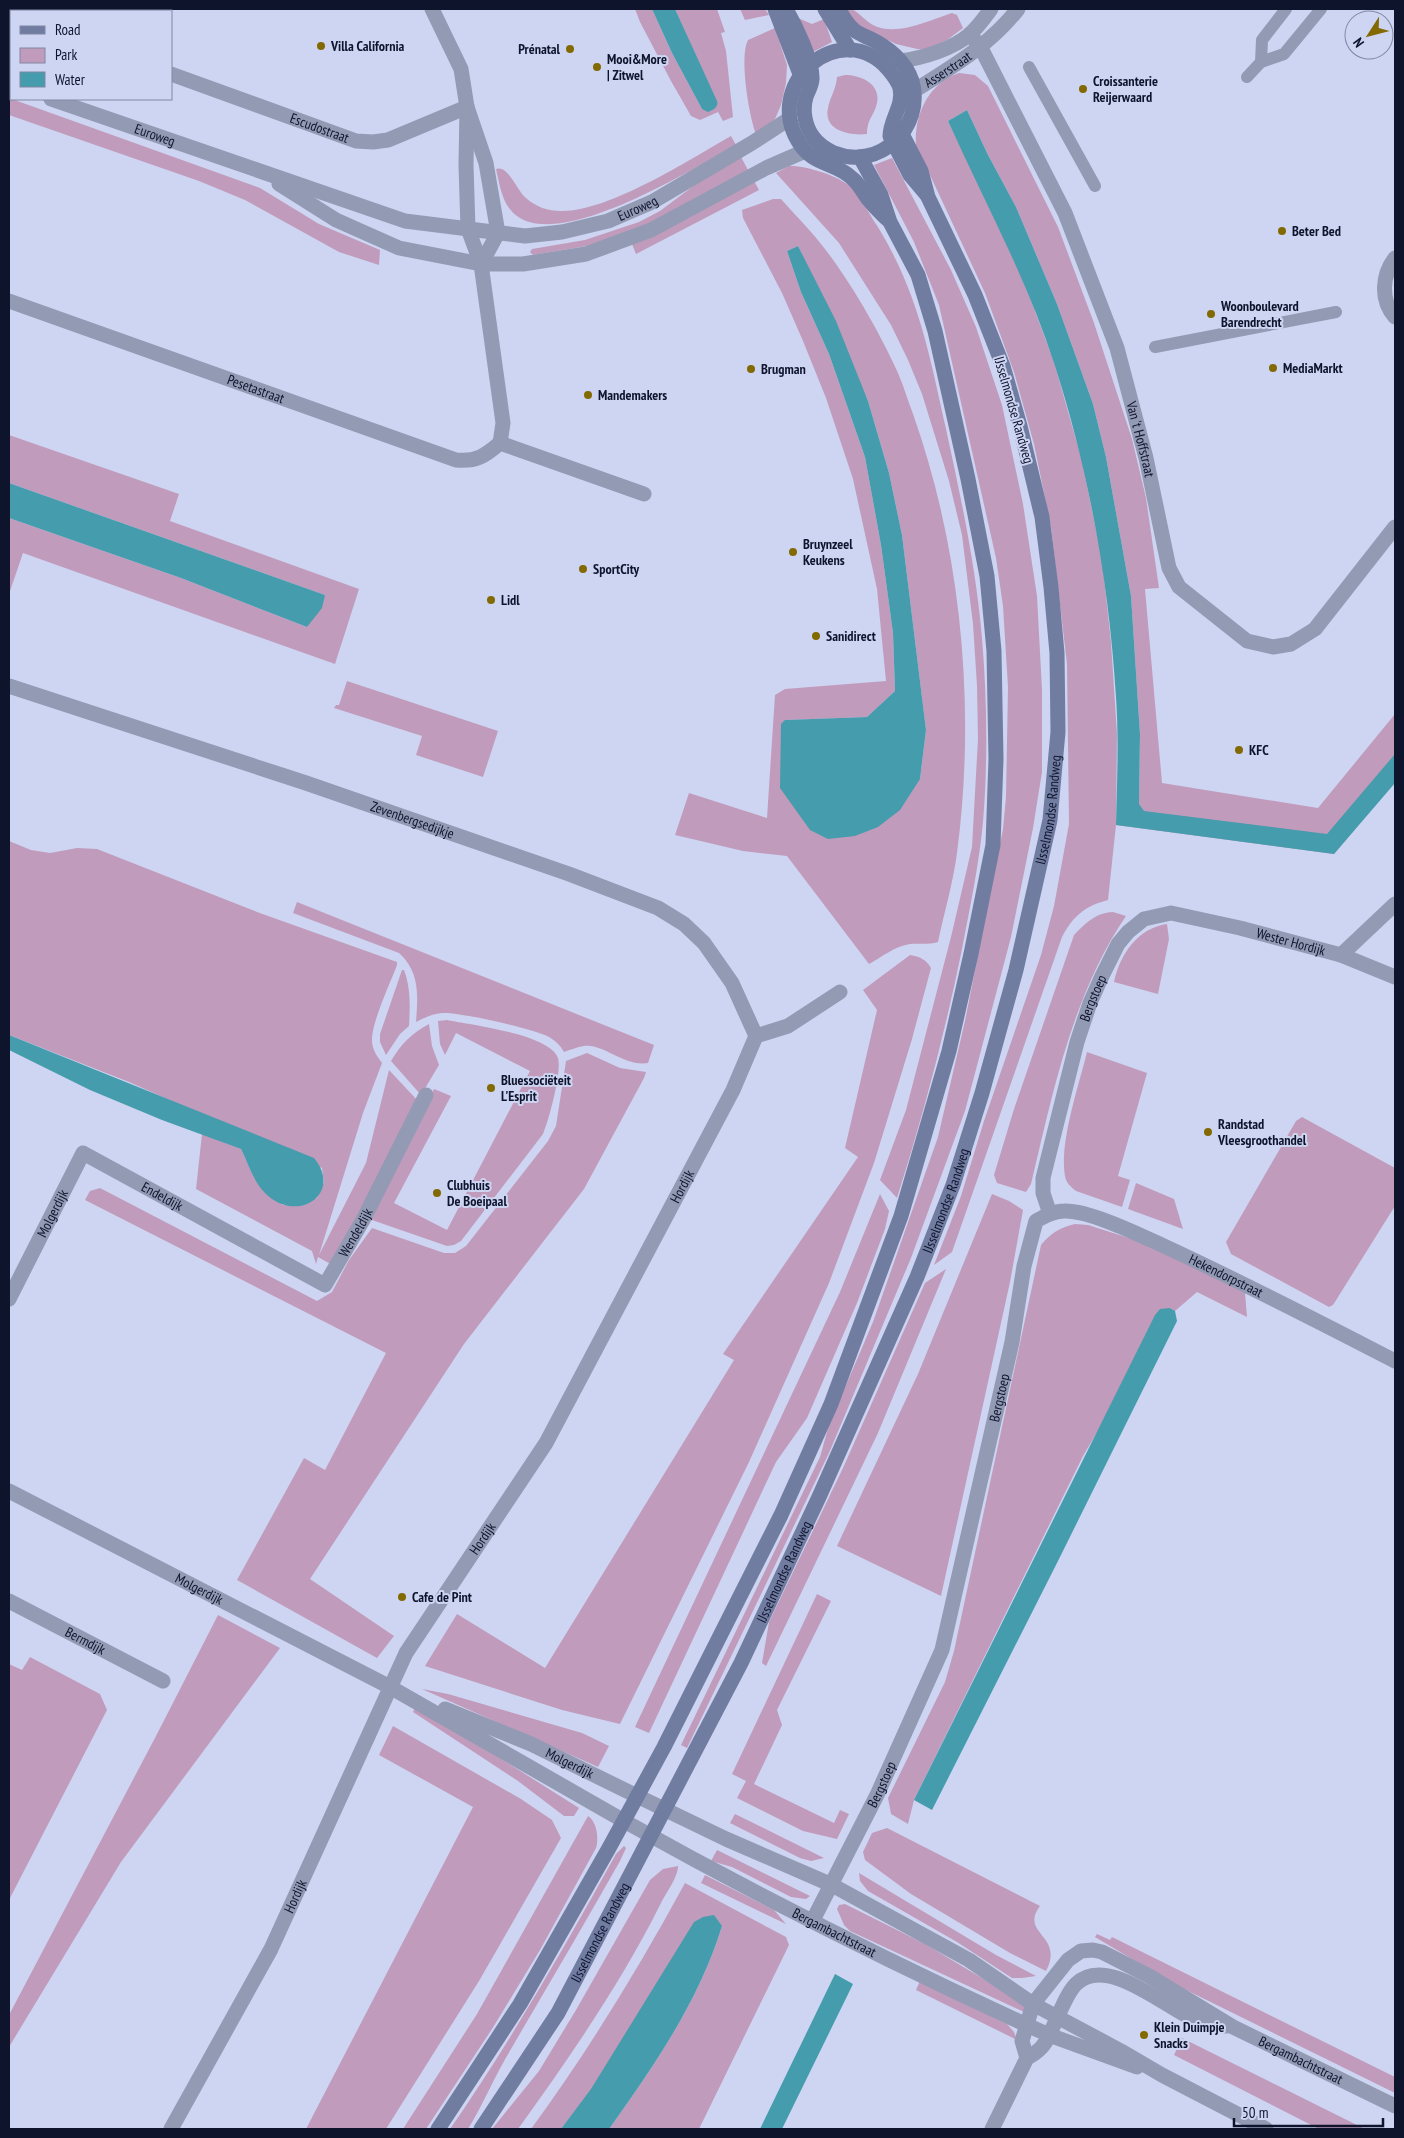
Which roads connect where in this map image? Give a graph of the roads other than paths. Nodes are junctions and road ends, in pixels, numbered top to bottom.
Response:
1 (432, 9) edge
2 (775, 9) edge
3 (786, 9) edge
4 (825, 9) edge
5 (839, 9) edge
6 (991, 9) edge
7 (1018, 9) edge
8 (1286, 9) edge
9 (1321, 9) edge
10 (970, 34) junction
11 (981, 48) junction
12 (850, 50) junction
13 (900, 61) junction
14 (1260, 62) junction
15 (883, 63) junction
16 (1029, 67) dead end
17 (805, 69) junction
18 (172, 74) edge
19 (1247, 77) dead end
20 (914, 91) junction
21 (54, 100) edge
22 (467, 107) junction
23 (789, 119) junction
24 (897, 139) junction
25 (820, 145) junction
26 (805, 151) junction
27 (860, 157) junction
28 (258, 172) junction
29 (1095, 186) dead end
30 (890, 222) junction
31 (468, 229) junction
32 (498, 233) junction
33 (1395, 258) edge
34 (481, 264) junction
35 (9, 301) edge
36 (1336, 312) dead end
37 (1395, 317) edge
38 (1155, 347) dead end
39 (500, 443) junction
40 (644, 494) dead end
41 (1395, 527) edge
42 (9, 686) edge
43 (1395, 904) edge
44 (1184, 915) joint
45 (1341, 955) junction
46 (1395, 977) edge
47 (840, 992) dead end
48 (756, 1036) junction
49 (426, 1095) dead end
50 (83, 1153) joint
51 (1050, 1214) junction
52 (241, 1240) joint
53 (9, 1299) edge
54 (1395, 1361) edge
55 (9, 1491) edge
56 (9, 1601) edge
57 (163, 1681) dead end
58 (390, 1686) junction
59 (637, 1796) junction
60 (666, 1809) junction
61 (624, 1821) junction
62 (651, 1836) junction
63 (832, 1885) junction
64 (813, 1920) junction
65 (1033, 2004) junction
66 (1058, 2018) junction
67 (1026, 2024) junction
68 (1233, 2027) junction
69 (1049, 2035) junction
70 (1027, 2058) junction
71 (1162, 2075) junction
72 (1395, 2106) edge
73 (171, 2129) edge
74 (438, 2129) edge
75 (481, 2129) edge
76 (992, 2129) edge
77 (1266, 2129) edge

1 - 22 street
2 - 17 main road
3 - 17 main road
4 - 12 main road
5 - 13 main road
6 - 10 street
7 - 11 street, Asserstraat
8 - 14 street
9 - 14 street
10 - 11 street, Van 't Hoffstraat
10 - 13 street, Asserstraat
11 - 20 street, Asserstraat
11 - 41 street, Van 't Hoffstraat
12 - 15 main road
12 - 17 main road
13 - 15 main road
13 - 20 main road
14 - 19 street
15 - 24 main road
16 - 29 street
17 - 23 main road
17 - 25 main road
18 - 22 street, Escudostraat
20 - 24 main road
21 - 28 street, Euroweg
22 - 31 street
22 - 32 street
23 - 26 main road
23 - 32 street, Euroweg
24 - 27 main road
24 - 60 main road, IJsselmondse Randweg
25 - 26 main road
25 - 27 main road
26 - 30 main road, IJsselmondse Randweg
26 - 34 street, Euroweg
27 - 30 main road, IJsselmondse Randweg
28 - 31 street, Euroweg
28 - 34 street, Euroweg
30 - 59 main road, IJsselmondse Randweg
31 - 32 street, Euroweg
31 - 34 street
32 - 34 street
33 - 37 street
34 - 39 street
35 - 39 street, Pesetastraat
36 - 38 street
39 - 40 street
42 - 48 street, Zevenbergsedijkje
43 - 45 street
44 - 45 street, Wester Hordijk
44 - 51 street, Bergstoep
45 - 46 street, Wester Hordijk
47 - 48 street
48 - 58 street, Hordijk
49 - 52 street, Wendeldijk
50 - 52 street, Endeldijk
50 - 53 street, Molgerdijk
51 - 54 street, Hekendorpstraat
51 - 63 street, Bergstoep
55 - 58 street, Molgerdijk
56 - 57 street, Bermdijk
58 - 59 street, Molgerdijk
58 - 61 street, Molgerdijk
58 - 73 street, Hordijk
59 - 60 street, Molgerdijk
59 - 61 main road, IJsselmondse Randweg
60 - 62 main road, IJsselmondse Randweg
60 - 63 street, Bergambachtstraat
61 - 62 street, Bergambachtstraat
61 - 74 main road, IJsselmondse Randweg
62 - 64 street, Bergambachtstraat
62 - 75 main road, IJsselmondse Randweg
63 - 64 street, Bergstoep
63 - 65 street, Bergambachtstraat
64 - 67 street, Bergambachtstraat
65 - 66 street, Bergambachtstraat
65 - 67 street
65 - 68 street, Bergambachtstraat
66 - 68 street, Bergambachtstraat
66 - 69 street, Bergambachtstraat
66 - 71 street, Bergambachtstraat
67 - 69 street, Bergambachtstraat
67 - 70 street
68 - 72 street, Bergambachtstraat
69 - 70 street
69 - 71 street, Bergambachtstraat
70 - 76 street
71 - 77 street, Bergambachtstraat

